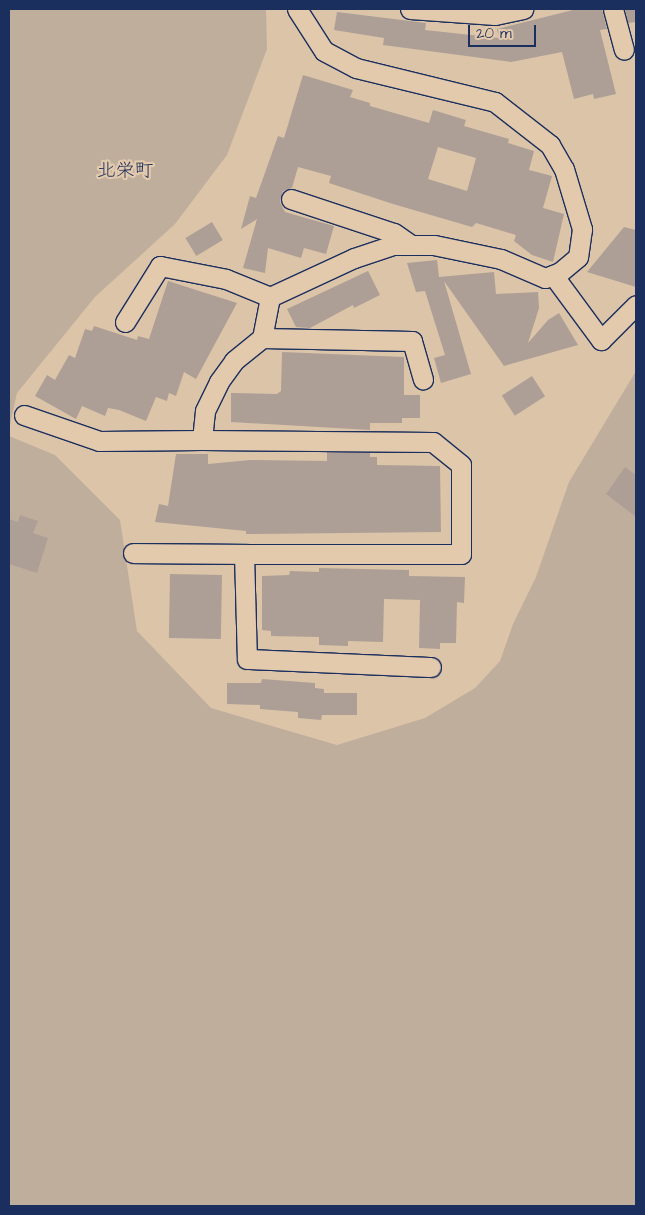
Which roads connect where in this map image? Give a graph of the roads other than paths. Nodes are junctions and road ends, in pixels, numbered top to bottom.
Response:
1 (297, 9) edge
2 (410, 9) edge
3 (523, 9) edge
4 (613, 9) edge
5 (624, 50) dead end
6 (291, 199) dead end
7 (411, 245) junction
8 (553, 275) junction
9 (270, 297) junction
10 (636, 305) edge
11 (125, 322) dead end
12 (262, 338) junction
13 (423, 379) dead end
14 (24, 415) dead end
15 (202, 440) junction
16 (133, 553) dead end
17 (244, 554) junction
18 (431, 667) dead end

1 - 8 street
2 - 3 street
4 - 5 street
6 - 7 street
7 - 8 street
7 - 9 street
8 - 10 street
9 - 11 street
9 - 12 street
12 - 13 street
12 - 15 street
14 - 15 street
15 - 17 street
16 - 17 street
17 - 18 street

